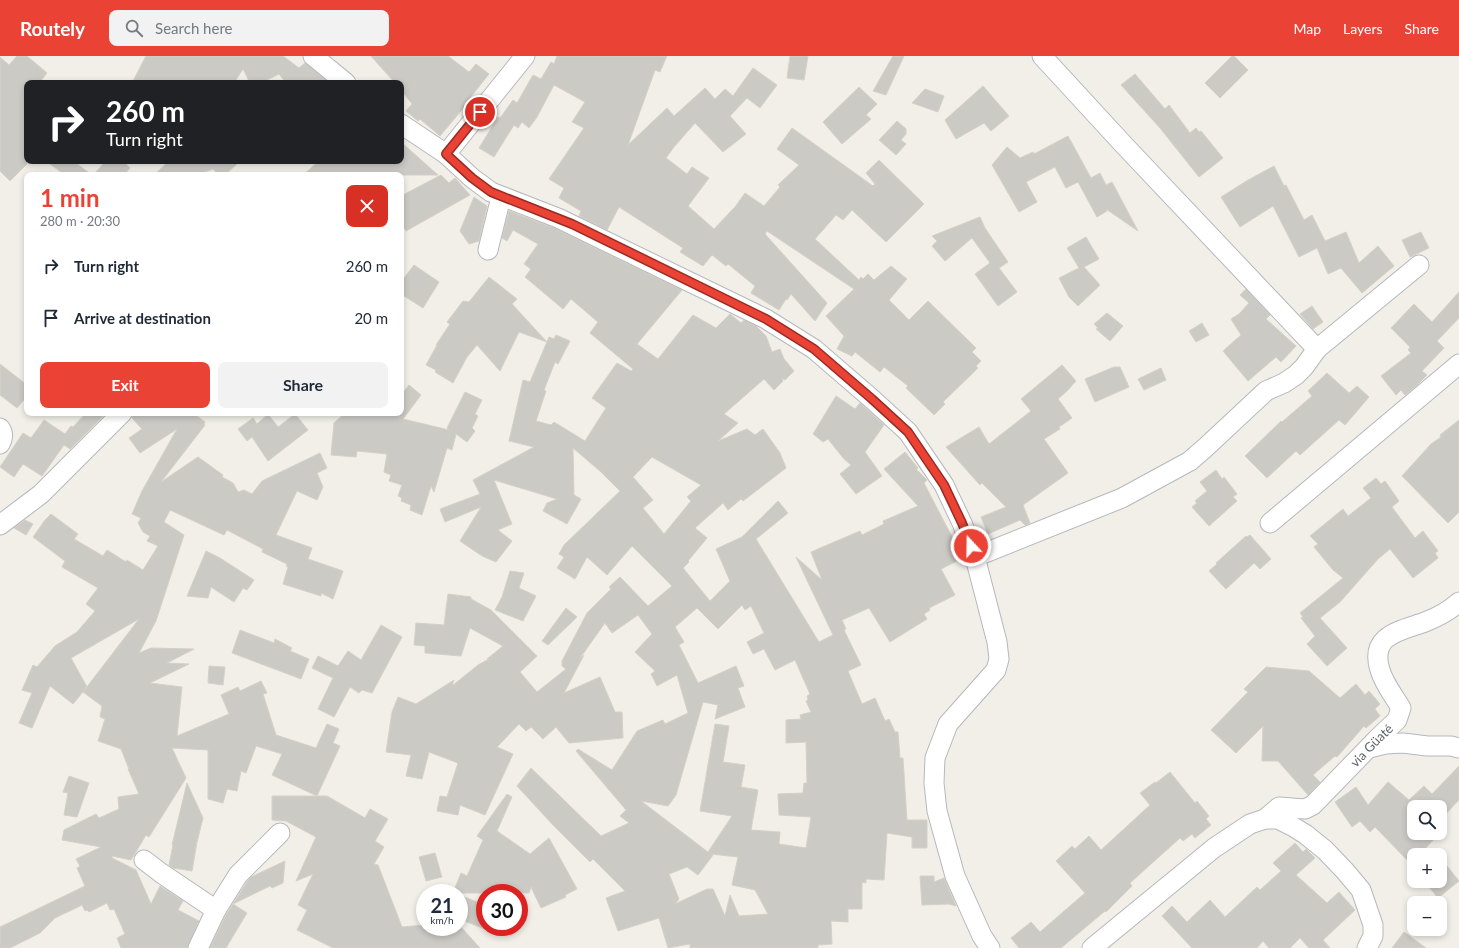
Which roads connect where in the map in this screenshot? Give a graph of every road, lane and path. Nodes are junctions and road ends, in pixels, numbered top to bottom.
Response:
1 (313, 56) edge
2 (525, 56) edge
3 (1042, 56) edge
4 (342, 80) edge
5 (404, 126) edge
6 (446, 154) junction
7 (501, 197) junction
8 (488, 250) dead end
9 (1419, 265) dead end
10 (1317, 349) junction
11 (1459, 364) edge
12 (119, 416) edge
13 (0, 428) edge
14 (0, 444) edge
15 (1270, 523) dead end
16 (0, 525) edge
17 (975, 557) junction
18 (1459, 602) edge
19 (1368, 748) junction
20 (1459, 748) edge
21 (1265, 819) junction
22 (280, 833) dead end
23 (144, 860) dead end
24 (216, 910) junction
25 (198, 948) edge
26 (990, 948) edge
27 (1092, 948) edge
28 (1367, 948) edge

1 - 4 street
2 - 6 street
3 - 10 street
5 - 6 street
6 - 7 street
7 - 8 street
7 - 17 street
9 - 10 street
10 - 17 street
11 - 15 street
12 - 16 street
13 - 14 street
17 - 26 street
18 - 19 street, via Güaté
19 - 20 street
19 - 21 street, via Güaté
21 - 27 street, via Güaté
21 - 28 street
22 - 24 street
23 - 24 street
24 - 25 street

